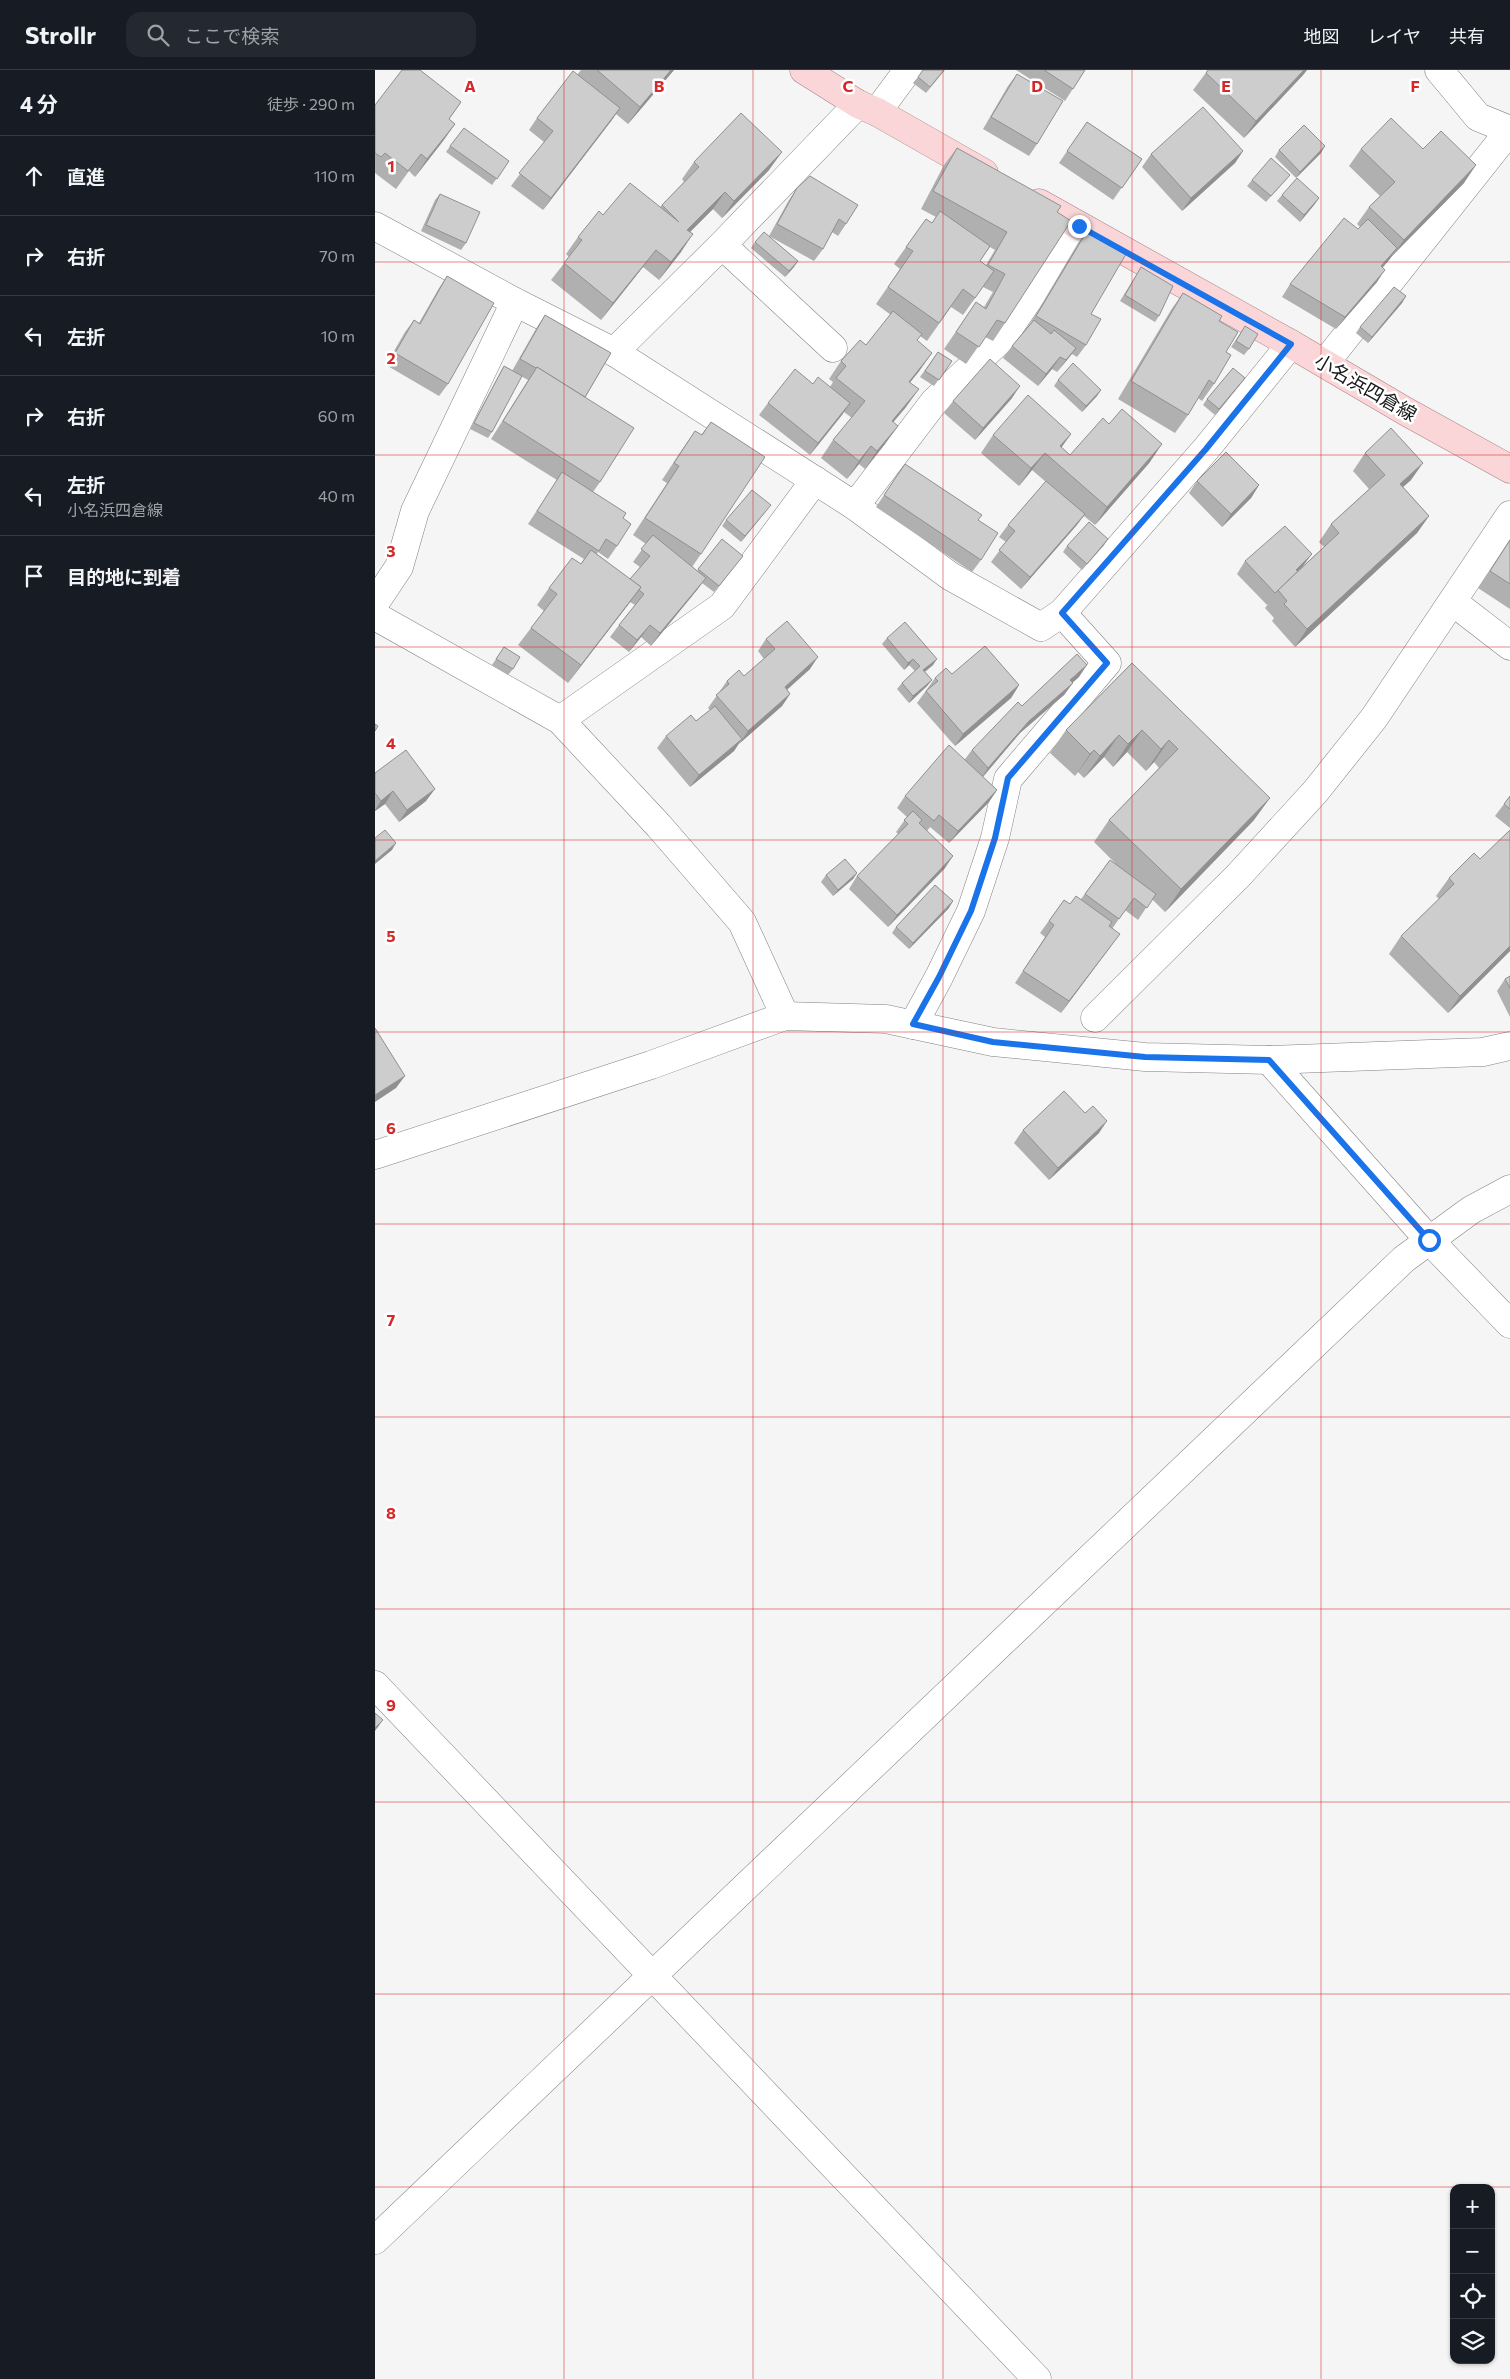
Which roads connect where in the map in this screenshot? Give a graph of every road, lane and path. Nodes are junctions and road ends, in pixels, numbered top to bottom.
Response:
1 (804, 70) edge
2 (907, 70) edge
3 (1439, 70) edge
4 (868, 108) junction
5 (375, 226) edge
6 (1079, 226) junction
7 (722, 245) junction
8 (515, 302) junction
9 (1291, 344) junction
10 (833, 348) dead end
11 (615, 352) junction
12 (1325, 363) junction
13 (1510, 469) edge
14 (815, 480) junction
15 (855, 506) junction
16 (1510, 515) edge
17 (1453, 602) junction
18 (375, 603) edge
19 (1062, 613) junction
20 (375, 616) edge
21 (1510, 646) edge
22 (560, 720) junction
23 (785, 1016) junction
24 (1095, 1018) dead end
25 (913, 1024) junction
26 (1510, 1046) edge
27 (1269, 1060) junction
28 (375, 1155) edge
29 (1510, 1189) edge
30 (1429, 1240) junction
31 (1510, 1324) edge
32 (375, 1685) edge
33 (654, 1975) junction
34 (375, 2240) edge
35 (1037, 2379) edge

1 - 4 main road, 小名浜四倉線
2 - 4 street
3 - 12 street
4 - 6 main road, 小名浜四倉線
4 - 7 street
5 - 8 street
6 - 9 main road, 小名浜四倉線
6 - 15 street
7 - 10 street
7 - 11 street
8 - 11 street
8 - 18 street
9 - 12 main road, 小名浜四倉線
9 - 19 street
11 - 14 street
12 - 13 main road, 小名浜四倉線
14 - 15 street
14 - 22 street
15 - 19 street
16 - 17 street
17 - 21 street
17 - 24 street
19 - 25 street
20 - 22 street
22 - 23 street
23 - 25 street
23 - 28 street
25 - 27 street
26 - 27 street
27 - 30 street
29 - 30 street
30 - 31 street
30 - 33 street
32 - 33 street
33 - 34 street
33 - 35 street

